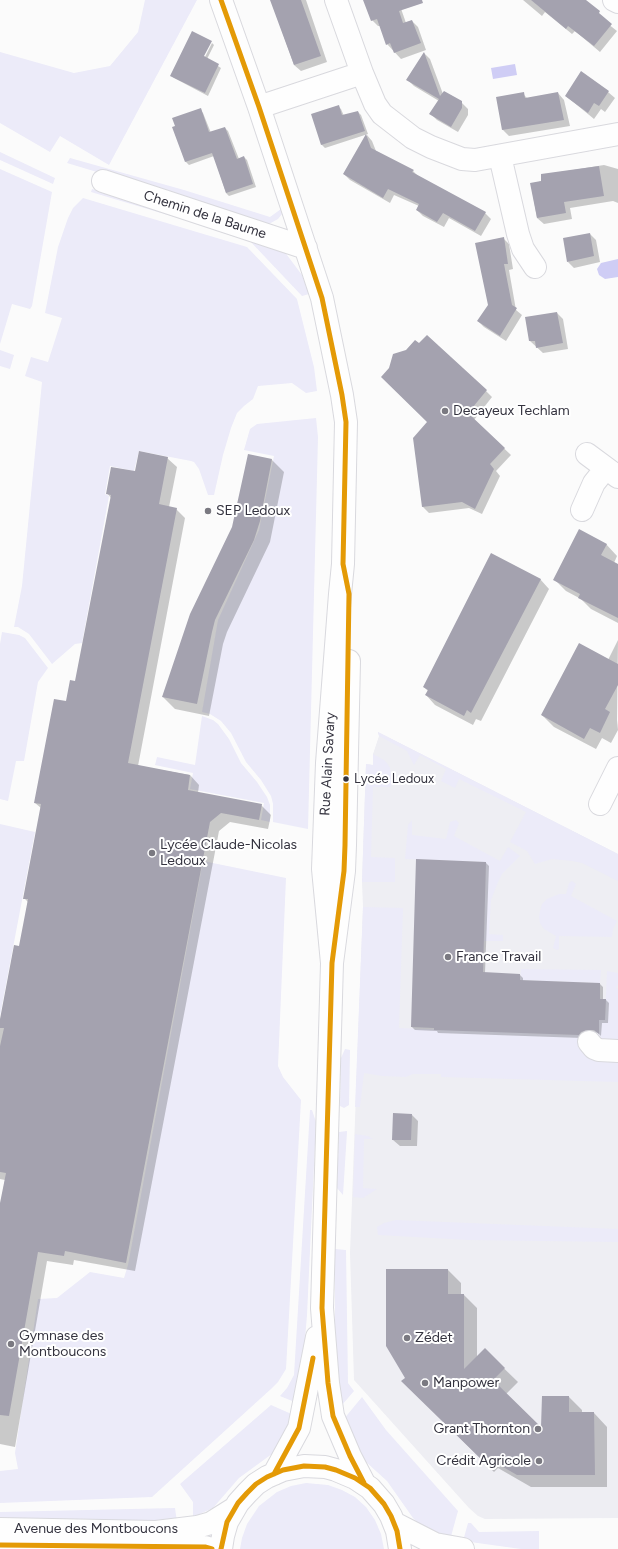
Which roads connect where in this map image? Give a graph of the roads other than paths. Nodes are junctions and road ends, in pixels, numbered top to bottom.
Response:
1 (221, 0) edge
2 (336, 0) edge
3 (614, 0) edge
4 (618, 2) edge
5 (362, 73) junction
6 (259, 108) junction
7 (618, 134) edge
8 (500, 156) junction
9 (103, 181) dead end
10 (306, 248) junction
11 (535, 267) dead end
12 (586, 454) dead end
13 (612, 472) edge
14 (582, 510) dead end
15 (618, 768) edge
16 (600, 804) dead end
17 (589, 1042) dead end
18 (618, 1051) edge
19 (322, 1308) junction
20 (274, 1474) junction
21 (364, 1484) junction
22 (234, 1508) junction
23 (394, 1523) junction
24 (0, 1529) edge
25 (0, 1545) edge
26 (212, 1549) edge
27 (221, 1549) edge
28 (400, 1549) edge
29 (463, 1549) edge

1 - 6 street, Rue Alain Savary
2 - 5 street
3 - 4 street
5 - 6 street
5 - 8 street
6 - 10 street, Rue Alain Savary
7 - 8 street
8 - 11 street
9 - 10 street, Chemin de la Baume
10 - 19 street, Rue Alain Savary
12 - 13 street
13 - 14 street
15 - 16 street
17 - 18 street
19 - 20 street, Rue Alain Savary
19 - 21 street, Rue Alain Savary
20 - 21 street
20 - 22 street
21 - 23 street
22 - 24 street, Avenue des Montboucons
22 - 27 street
23 - 28 street
23 - 29 street
25 - 26 street

